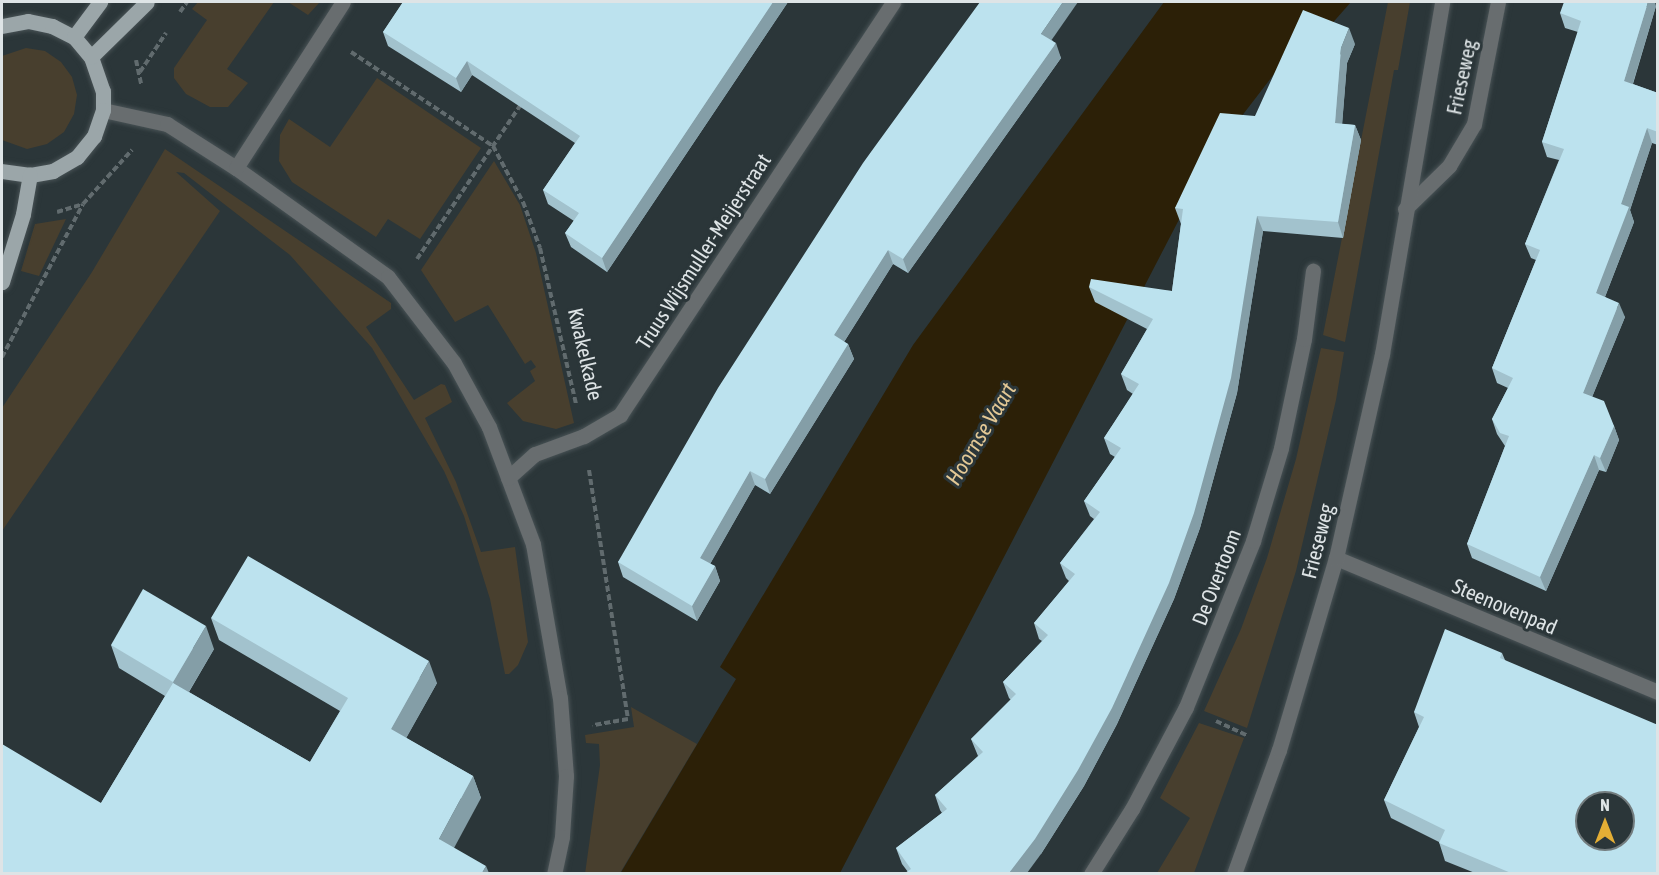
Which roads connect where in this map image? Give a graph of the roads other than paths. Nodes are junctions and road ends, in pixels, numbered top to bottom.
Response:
1 (100, 2) edge
2 (147, 2) edge
3 (343, 2) edge
4 (893, 2) edge
5 (1442, 2) edge
6 (1498, 2) edge
7 (2, 26) edge
8 (74, 38) junction
9 (91, 57) junction
10 (103, 110) junction
11 (237, 168) junction
12 (2, 171) edge
13 (30, 175) junction
14 (1405, 209) junction
15 (1313, 271) dead end
16 (2, 282) edge
17 (508, 478) junction
18 (1336, 558) junction
19 (1658, 692) edge
20 (554, 873) edge
21 (1090, 873) edge
22 (1234, 873) edge

1 - 8 main road
2 - 9 main road
3 - 11 street
4 - 17 street, Truus Wijsmuller-Meijerstraat
5 - 14 street, Frieseweg
6 - 14 street, Frieseweg
7 - 8 main road
8 - 9 main road
9 - 10 main road
10 - 11 street
10 - 13 main road
11 - 17 street
12 - 13 main road
13 - 16 main road
14 - 18 street, Frieseweg
15 - 21 street, De Overtoom
17 - 20 street
18 - 19 street, Steenovenpad
18 - 22 street, Frieseweg

